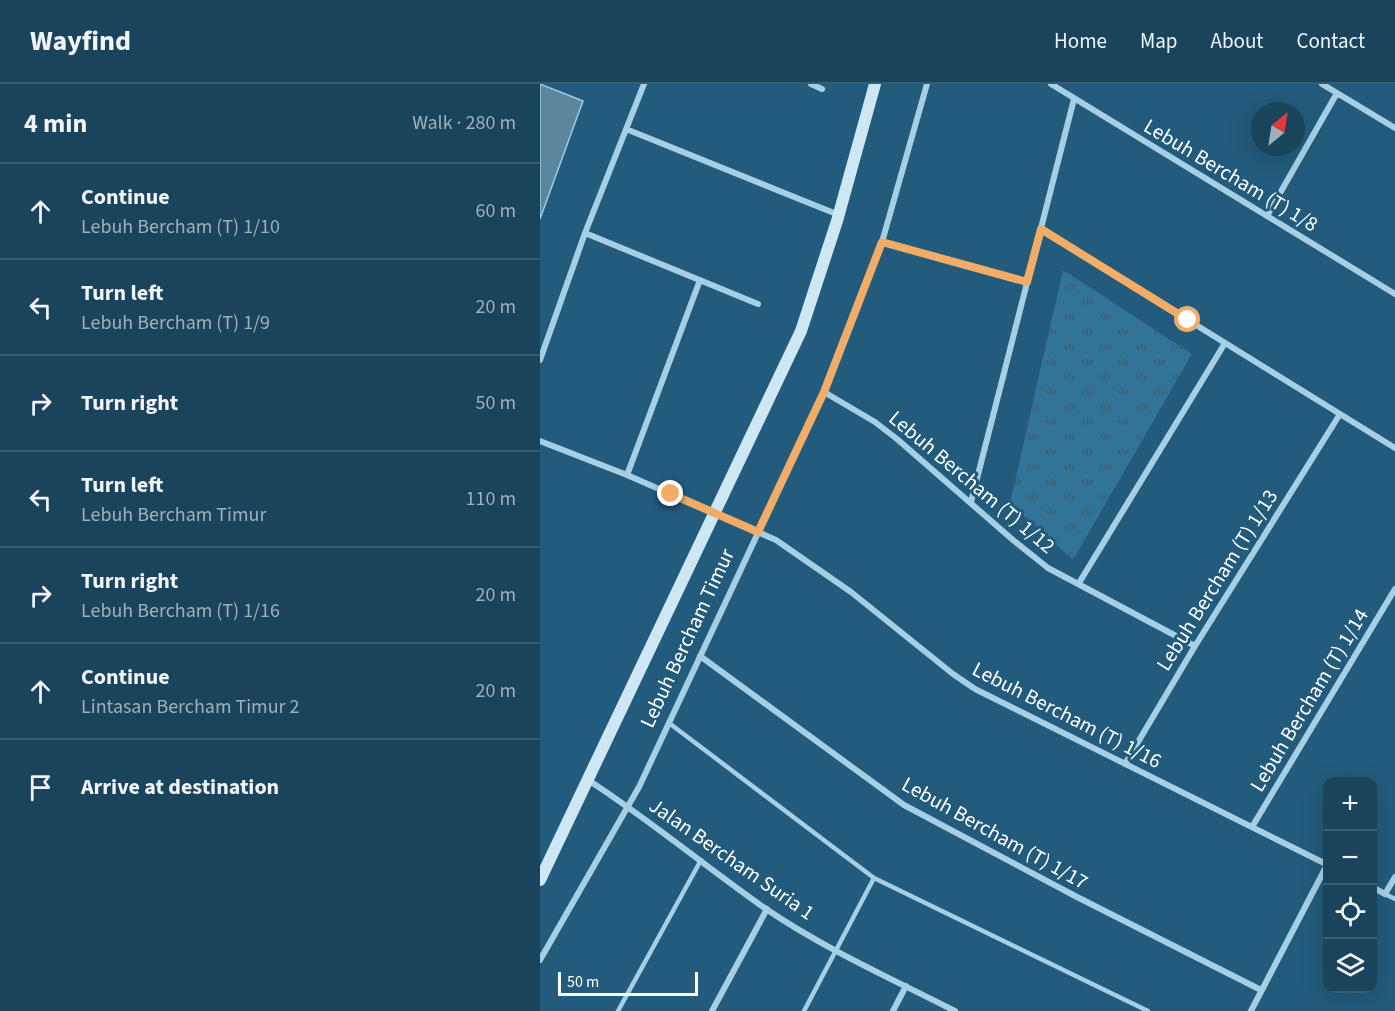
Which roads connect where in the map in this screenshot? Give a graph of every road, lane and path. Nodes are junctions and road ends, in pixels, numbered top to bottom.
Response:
1 (644, 84) edge
2 (811, 84) edge
3 (875, 84) edge
4 (927, 84) edge
5 (1051, 84) edge
6 (1322, 84) edge
7 (822, 89) dead end
8 (1337, 93) junction
9 (1074, 99) junction
10 (1395, 128) edge
11 (626, 129) junction
12 (839, 215) junction
13 (1267, 216) junction
14 (1041, 229) junction
15 (585, 232) junction
16 (882, 242) junction
17 (700, 280) junction
18 (1027, 282) junction
19 (1395, 294) edge
20 (758, 304) dead end
21 (1225, 343) junction
22 (540, 360) edge
23 (824, 392) junction
24 (1340, 414) junction
25 (540, 441) edge
26 (1395, 448) edge
27 (627, 475) junction
28 (971, 502) junction
29 (715, 513) junction
30 (758, 532) junction
31 (1079, 583) junction
32 (1395, 589) edge
33 (1195, 646) junction
34 (700, 656) junction
35 (669, 723) junction
36 (1125, 764) junction
37 (588, 780) junction
38 (628, 807) junction
39 (1252, 827) junction
40 (701, 860) junction
41 (1323, 863) edge
42 (1323, 873) edge
43 (1395, 877) edge
44 (874, 878) junction
45 (540, 880) edge
46 (1377, 890) edge
47 (1385, 894) junction
48 (1395, 899) edge
49 (767, 909) junction
50 (836, 950) junction
51 (540, 960) edge
52 (906, 986) junction
53 (1261, 990) junction
54 (618, 1011) edge
55 (712, 1011) edge
56 (804, 1011) edge
57 (893, 1011) edge
58 (955, 1011) edge
59 (1148, 1011) edge
60 (1251, 1011) edge

1 - 11 street
2 - 7 street
3 - 12 street, Lebuh Bercham Timur
4 - 16 street, Lebuh Bercham Timur
5 - 9 street, Lebuh Bercham (T) 1/8
6 - 8 street
8 - 10 street
8 - 13 street
9 - 13 street, Lebuh Bercham (T) 1/8
9 - 14 street
11 - 12 street
11 - 15 street
12 - 29 street, Lebuh Bercham Timur
13 - 19 street, Lebuh Bercham (T) 1/8
14 - 18 street
14 - 21 street
15 - 17 street
15 - 22 street
16 - 18 lane
16 - 23 street, Lebuh Bercham Timur
17 - 20 street
17 - 27 street
18 - 28 street
21 - 24 street
21 - 31 street
23 - 28 street, Lebuh Bercham (T) 1/12
23 - 30 street, Lebuh Bercham Timur
24 - 26 street
24 - 33 street, Lebuh Bercham (T) 1/13
25 - 27 street, Lebuh Bercham (T) 1/16
27 - 29 street, Lebuh Bercham (T) 1/16
28 - 31 street, Lebuh Bercham (T) 1/12
29 - 30 street, Lebuh Bercham (T) 1/16
29 - 37 street, Lebuh Bercham Timur
30 - 34 street, Lebuh Bercham Timur
30 - 36 street, Lebuh Bercham (T) 1/16
31 - 33 street, Lebuh Bercham (T) 1/12
32 - 39 street, Lebuh Bercham (T) 1/14
33 - 36 street, Lebuh Bercham (T) 1/13
34 - 35 street, Lebuh Bercham Timur
34 - 53 street, Lebuh Bercham (T) 1/17
35 - 38 street, Lebuh Bercham Timur
35 - 44 lane
36 - 39 street, Lebuh Bercham (T) 1/16
37 - 38 street, Jalan Bercham Suria 1
37 - 45 street, Lebuh Bercham Timur
38 - 40 street, Jalan Bercham Suria 1
38 - 51 street, Lebuh Bercham Timur
39 - 41 street, Lebuh Bercham (T) 1/16
40 - 49 street, Jalan Bercham Suria 1
40 - 54 lane
42 - 53 street
43 - 47 street
44 - 50 lane
44 - 59 lane
46 - 47 street
47 - 48 lane
49 - 50 street, Jalan Bercham Suria 1
49 - 55 street
50 - 52 street, Jalan Bercham Suria 1
50 - 56 lane
52 - 57 street
52 - 58 street, Jalan Bercham Suria 1
53 - 60 street

